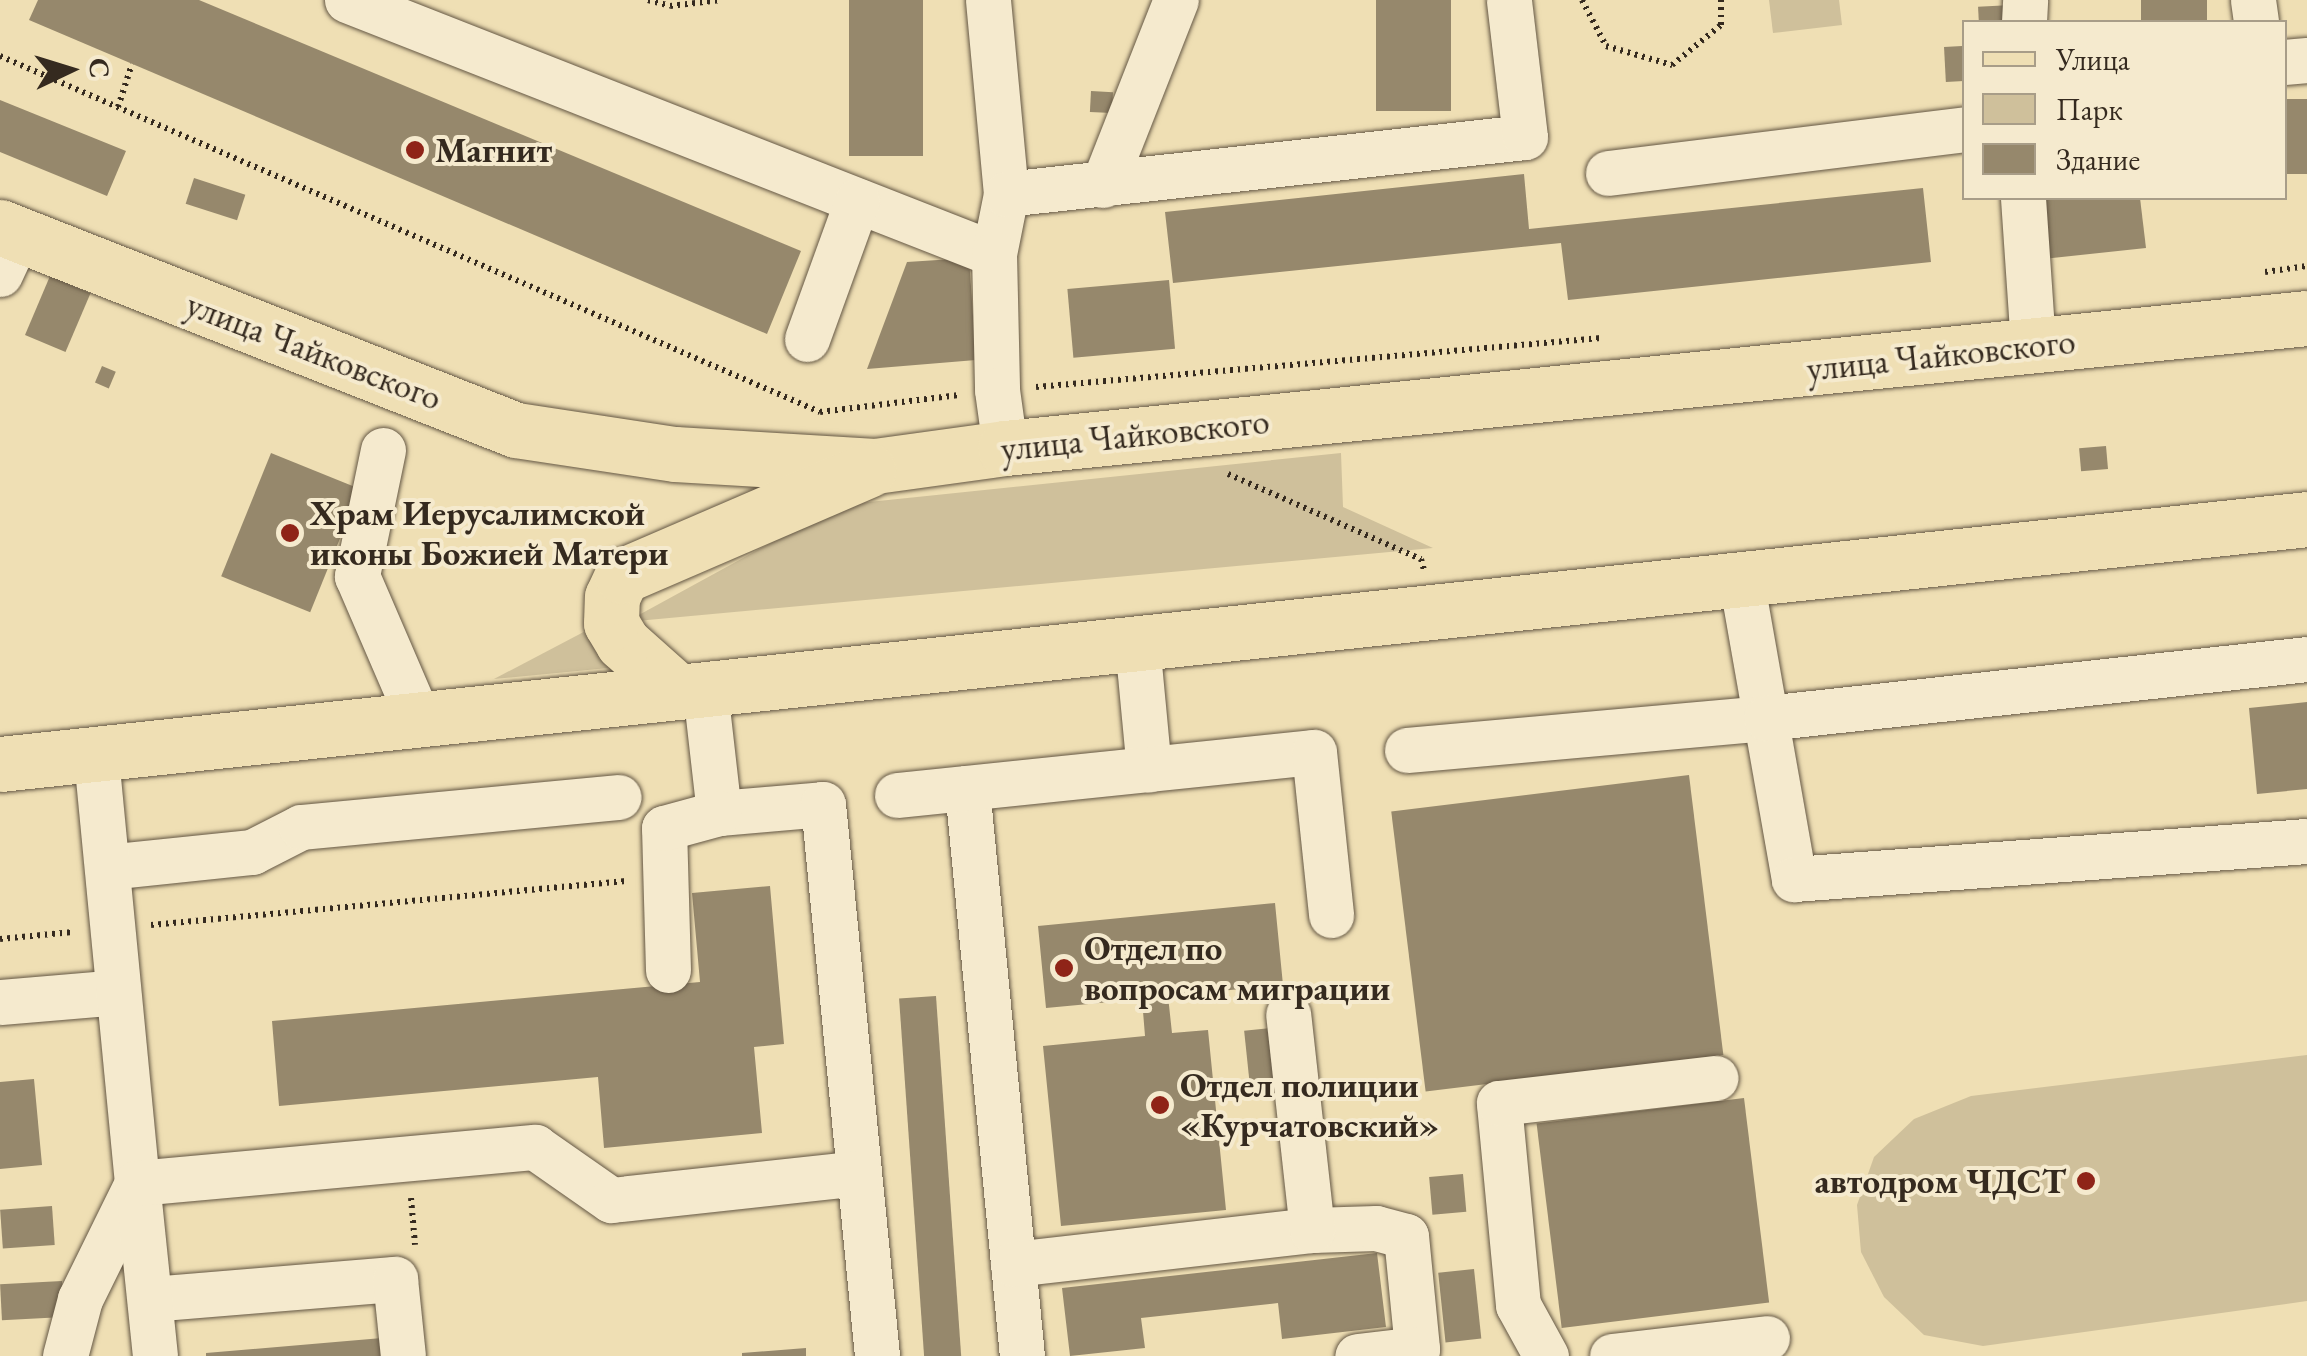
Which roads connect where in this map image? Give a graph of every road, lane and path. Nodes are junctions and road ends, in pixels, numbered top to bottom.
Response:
1 (347, 0) edge
2 (648, 0) edge
3 (720, 0) edge
4 (988, 0) edge
5 (1176, 0) edge
6 (1509, 0) edge
7 (1582, 0) edge
8 (1721, 0) edge
9 (132, 64) dead end
10 (118, 107) dead end
11 (1962, 129) edge
12 (1608, 173) dead end
13 (1103, 185) junction
14 (1006, 194) junction
15 (858, 200) junction
16 (2023, 200) edge
17 (6, 245) edge
18 (994, 254) junction
19 (2307, 318) edge
20 (807, 339) dead end
21 (2032, 346) junction
22 (1005, 448) junction
23 (383, 450) dead end
24 (876, 466) junction
25 (1210, 466) dead end
26 (2307, 519) edge
27 (1741, 579) junction
28 (1433, 610) junction
29 (1137, 644) junction
30 (2307, 659) edge
31 (692, 691) junction
32 (1766, 718) junction
33 (420, 720) junction
34 (1408, 750) dead end
35 (96, 754) junction
36 (0, 764) edge
37 (1149, 769) junction
38 (966, 788) junction
39 (897, 795) dead end
40 (619, 797) dead end
41 (719, 813) junction
42 (2307, 841) edge
43 (106, 867) junction
44 (665, 878) junction
45 (1330, 914) dead end
46 (112, 929) junction
47 (0, 939) edge
48 (668, 970) dead end
49 (118, 992) junction
50 (0, 1002) edge
51 (1288, 1014) dead end
52 (1716, 1078) dead end
53 (860, 1174) junction
54 (137, 1183) junction
55 (1312, 1230) junction
56 (1013, 1264) junction
57 (150, 1299) junction
58 (1767, 1338) dead end
59 (65, 1356) edge
60 (155, 1356) edge
61 (402, 1356) edge
62 (877, 1356) edge
63 (1022, 1356) edge
64 (1357, 1356) edge
65 (1546, 1356) edge
66 (1612, 1356) edge

1 - 15 lane
2 - 3 path
4 - 14 lane
5 - 13 lane
6 - 13 lane
7 - 8 path
9 - 10 path
11 - 12 lane
13 - 14 lane
14 - 18 lane
15 - 18 lane
15 - 20 lane
16 - 21 lane
17 - 24 main road, улица Чайковского
18 - 22 lane
19 - 21 main road, улица Чайковского
21 - 22 main road, улица Чайковского
22 - 24 main road, улица Чайковского
23 - 33 lane
24 - 31 main road
25 - 28 path
26 - 27 main road
27 - 28 main road
27 - 32 lane
28 - 29 main road
29 - 31 main road
29 - 37 lane
30 - 32 lane
31 - 33 main road
31 - 41 lane
32 - 34 lane
32 - 42 lane
33 - 35 main road
35 - 36 main road
35 - 43 lane
37 - 38 lane
37 - 45 lane
38 - 39 lane
38 - 56 lane
40 - 43 lane
41 - 44 lane
41 - 53 lane
43 - 46 lane
44 - 46 path
44 - 48 lane
46 - 47 path
46 - 49 lane
49 - 50 lane
49 - 54 lane
51 - 55 lane
52 - 65 lane
53 - 54 lane
53 - 62 lane
54 - 57 lane
54 - 59 lane
55 - 56 lane
55 - 64 lane
56 - 63 lane
57 - 60 lane
57 - 61 lane
58 - 66 lane

